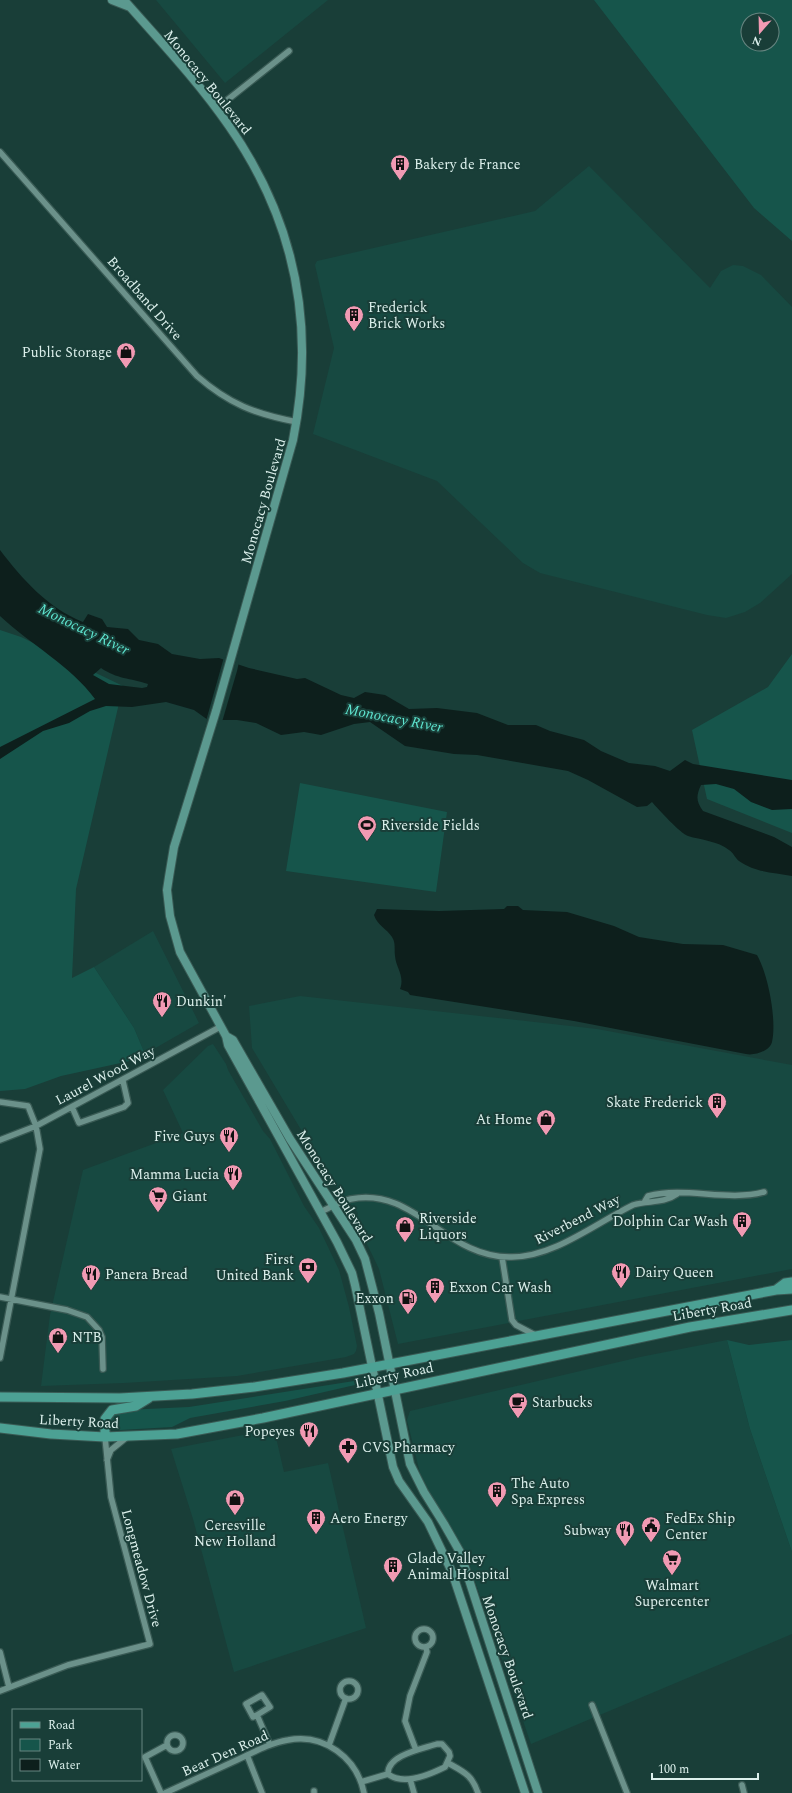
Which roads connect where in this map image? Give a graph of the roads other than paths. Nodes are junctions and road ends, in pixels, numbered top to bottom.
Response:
1 (112, 0) edge
2 (124, 0) edge
3 (131, 8) junction
4 (289, 52) dead end
5 (216, 108) junction
6 (0, 152) edge
7 (297, 422) junction
8 (220, 1027) junction
9 (226, 1036) junction
10 (122, 1081) junction
11 (0, 1102) edge
12 (72, 1107) junction
13 (36, 1126) junction
14 (0, 1140) edge
15 (764, 1192) dead end
16 (334, 1206) junction
17 (320, 1212) junction
18 (502, 1257) junction
19 (792, 1282) edge
20 (792, 1289) edge
21 (776, 1290) junction
22 (0, 1297) edge
23 (11, 1299) junction
24 (792, 1310) edge
25 (537, 1336) junction
26 (0, 1358) edge
27 (390, 1364) junction
28 (372, 1367) junction
29 (103, 1369) dead end
30 (395, 1389) junction
31 (378, 1393) junction
32 (0, 1397) edge
33 (150, 1397) junction
34 (0, 1428) edge
35 (105, 1437) junction
36 (127, 1437) junction
37 (106, 1462) junction
38 (426, 1647) dead end
39 (0, 1652) edge
40 (9, 1687) junction
41 (0, 1691) edge
42 (346, 1698) dead end
43 (592, 1706) dead end
44 (257, 1715) dead end
45 (167, 1745) dead end
46 (270, 1745) junction
47 (329, 1745) junction
48 (416, 1750) junction
49 (247, 1755) junction
50 (448, 1763) junction
51 (388, 1774) junction
52 (410, 1779) junction
53 (362, 1782) junction
54 (742, 1785) dead end
55 (161, 1793) edge
56 (165, 1793) edge
57 (262, 1793) edge
58 (364, 1793) edge
59 (414, 1793) edge
60 (478, 1793) edge
61 (525, 1793) edge
62 (538, 1793) edge
63 (627, 1793) edge
64 (744, 1793) edge

1 - 3 main road
2 - 3 main road, Monocacy Boulevard
3 - 5 main road, Monocacy Boulevard
4 - 5 street
5 - 7 main road, Monocacy Boulevard
6 - 7 street, Broadband Drive
7 - 8 main road, Monocacy Boulevard
8 - 9 main road, Monocacy Boulevard
8 - 10 street, Laurel Wood Way
9 - 16 main road, Monocacy Boulevard
9 - 17 main road, Monocacy Boulevard
10 - 12 street, Laurel Wood Way
10 - 12 street
11 - 13 street
12 - 13 street, Laurel Wood Way
13 - 14 street, Laurel Wood Way
13 - 23 street
15 - 18 street, Riverbend Way
16 - 17 street, Riverbend Way
16 - 18 street, Riverbend Way
16 - 27 main road, Monocacy Boulevard
17 - 28 main road, Monocacy Boulevard
18 - 25 street
19 - 21 main road
20 - 21 main road, Liberty Road
21 - 25 main road, Liberty Road
22 - 23 street
23 - 26 street
23 - 29 street
24 - 30 main road, Liberty Road
25 - 27 main road, Liberty Road
27 - 28 main road, Liberty Road
27 - 30 main road, Monocacy Boulevard
28 - 31 main road, Monocacy Boulevard
28 - 33 main road, Liberty Road
30 - 31 main road, Liberty Road
30 - 62 main road, Monocacy Boulevard
31 - 36 main road, Liberty Road
31 - 61 main road, Monocacy Boulevard
32 - 33 main road, Liberty Road
33 - 35 main road
34 - 35 main road, Liberty Road
35 - 36 main road, Liberty Road
35 - 37 street, Longmeadow Drive
36 - 37 street
37 - 40 street, Longmeadow Drive
38 - 48 street
39 - 40 street
40 - 41 street, Longmeadow Drive
42 - 47 street
43 - 63 street
44 - 46 street
45 - 55 street
46 - 47 street, Bear Den Road
46 - 49 street, Bear Den Road
47 - 53 street, Bear Den Road
48 - 50 street
48 - 51 street
49 - 56 street, Bear Den Road
49 - 57 street
50 - 52 street
50 - 60 street
51 - 52 street
51 - 53 street
52 - 59 street
53 - 58 street, Bear Den Road
54 - 64 street

